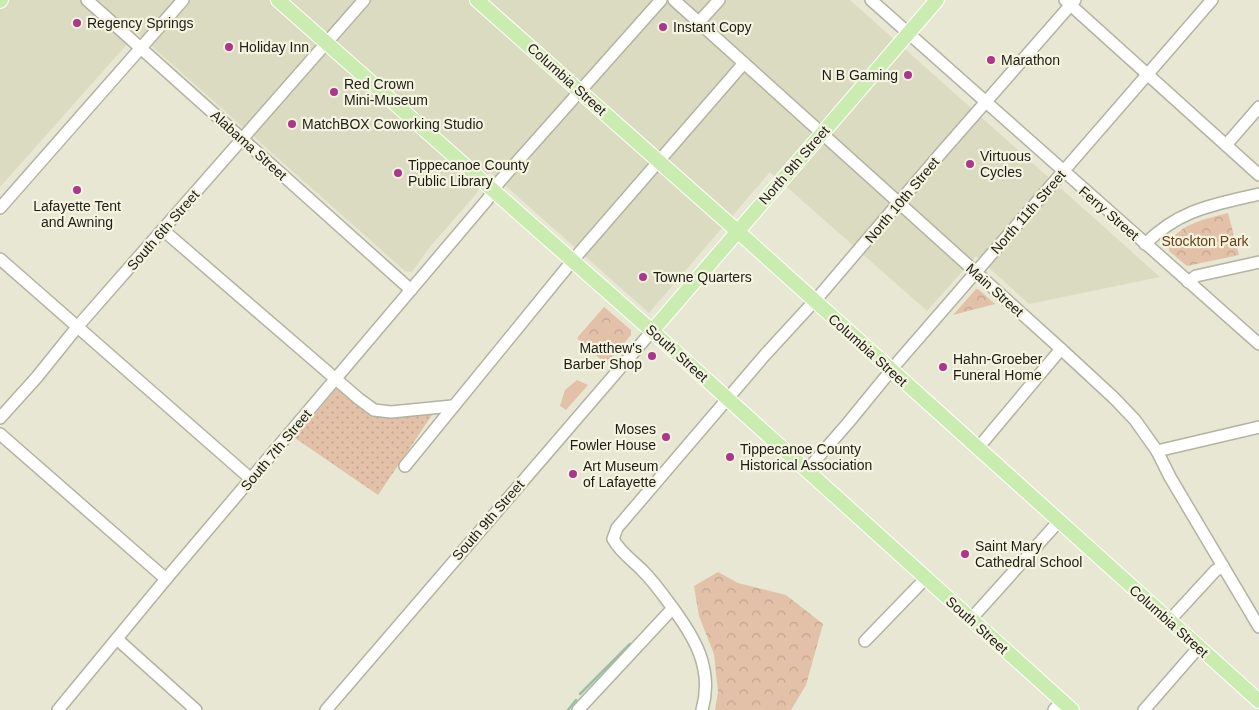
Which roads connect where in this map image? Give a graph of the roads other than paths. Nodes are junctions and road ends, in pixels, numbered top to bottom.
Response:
1 (87, 0) edge
2 (183, 0) edge
3 (278, 0) edge
4 (364, 0) edge
5 (477, 0) edge
6 (662, 0) edge
7 (674, 0) edge
8 (719, 0) edge
9 (871, 0) edge
10 (937, 0) edge
11 (1212, 0) edge
12 (1070, 2) edge
13 (699, 22) junction
14 (908, 33) junction
15 (327, 43) junction
16 (141, 48) junction
17 (744, 63) junction
18 (1147, 74) junction
19 (581, 91) junction
20 (985, 103) junction
21 (1259, 107) edge
22 (822, 133) junction
23 (242, 138) junction
24 (1226, 145) junction
25 (658, 161) junction
26 (1063, 172) junction
27 (1259, 175) edge
28 (494, 190) junction
29 (1259, 194) edge
30 (899, 203) junction
31 (0, 208) edge
32 (163, 230) junction
33 (736, 230) junction
34 (1145, 244) junction
35 (0, 259) edge
36 (573, 260) junction
37 (1259, 262) edge
38 (975, 273) junction
39 (1188, 282) junction
40 (411, 290) junction
41 (815, 301) junction
42 (78, 326) junction
43 (652, 331) junction
44 (1259, 344) edge
45 (1061, 349) junction
46 (892, 370) junction
47 (336, 379) junction
48 (728, 399) junction
49 (452, 406) junction
50 (0, 418) edge
51 (1259, 427) edge
52 (0, 434) edge
53 (978, 448) junction
54 (1157, 451) junction
55 (405, 466) dead end
56 (806, 470) junction
57 (251, 479) junction
58 (1059, 521) junction
59 (1223, 566) junction
60 (926, 578) junction
61 (166, 579) junction
62 (673, 608) junction
63 (971, 619) junction
64 (1170, 621) junction
65 (1259, 627) edge
66 (117, 640) junction
67 (865, 641) dead end
68 (1199, 647) junction
69 (1259, 700) edge
70 (1062, 707) edge
71 (58, 710) edge
72 (196, 710) edge
73 (326, 710) edge
74 (578, 710) edge
75 (702, 710) edge
76 (1144, 710) edge

1 - 16 street, Alabama Street
2 - 16 street
3 - 15 main road, South Street
4 - 15 street, South 6th Street
5 - 19 main road, Columbia Street
6 - 19 street, South 7th Street
7 - 13 street, Main Street
8 - 13 street
9 - 14 street, Ferry Street
10 - 14 main road, North 9th Street
11 - 18 street, North 11th Street
12 - 18 street
12 - 20 street, North 10th Street
13 - 17 street, Main Street
14 - 20 street, Ferry Street
14 - 22 main road, North 9th Street
15 - 23 street, South 6th Street
15 - 28 main road, South Street
16 - 23 street, Alabama Street
16 - 31 street
17 - 22 street, Main Street
17 - 25 street
18 - 24 street
18 - 26 street, North 11th Street
19 - 25 main road, Columbia Street
19 - 28 street, South 7th Street
20 - 26 street, Ferry Street
20 - 30 street, North 10th Street
21 - 24 street
22 - 30 street, Main Street
22 - 33 main road, North 9th Street
23 - 32 street, South 6th Street
23 - 40 street, Alabama Street
24 - 27 street
25 - 33 main road, Columbia Street
25 - 36 street
26 - 34 street, Ferry Street
26 - 38 street, North 11th Street
28 - 36 main road, South Street
28 - 40 street, South 7th Street
29 - 34 street
30 - 38 street, Main Street
30 - 41 street, North 10th Street
32 - 42 street, South 6th Street
32 - 47 street
33 - 41 main road, Columbia Street
33 - 43 main road, North 9th Street
34 - 39 street, Ferry Street
35 - 42 street
36 - 43 main road, South Street
36 - 49 street
37 - 39 street
38 - 45 street, Main Street
38 - 46 street, North 11th Street
39 - 44 street, Ferry Street
40 - 47 street, South 7th Street
41 - 46 main road, Columbia Street
41 - 48 street, North 10th Street
42 - 50 street, South 6th Street
42 - 57 street
43 - 48 main road, South Street
43 - 73 street, South 9th Street
45 - 53 street
45 - 54 street, Main Street
46 - 53 main road, Columbia Street
46 - 56 street, North 11th Street
47 - 49 street
47 - 57 street, South 7th Street
48 - 56 main road, South Street
48 - 62 street, North 10th Street
49 - 55 street
51 - 54 street
52 - 61 street
53 - 58 main road, Columbia Street
54 - 59 street, Main Street
56 - 60 main road, South Street
57 - 61 street, South 7th Street
58 - 63 street
58 - 64 main road, Columbia Street
59 - 64 street
59 - 65 street, Main Street
60 - 63 main road, South Street
60 - 67 street
61 - 66 street, South 7th Street
62 - 74 street
62 - 75 street
63 - 70 main road, South Street
64 - 68 main road, Columbia Street
66 - 71 street, South 7th Street
66 - 72 street
68 - 69 main road, Columbia Street
68 - 76 street

